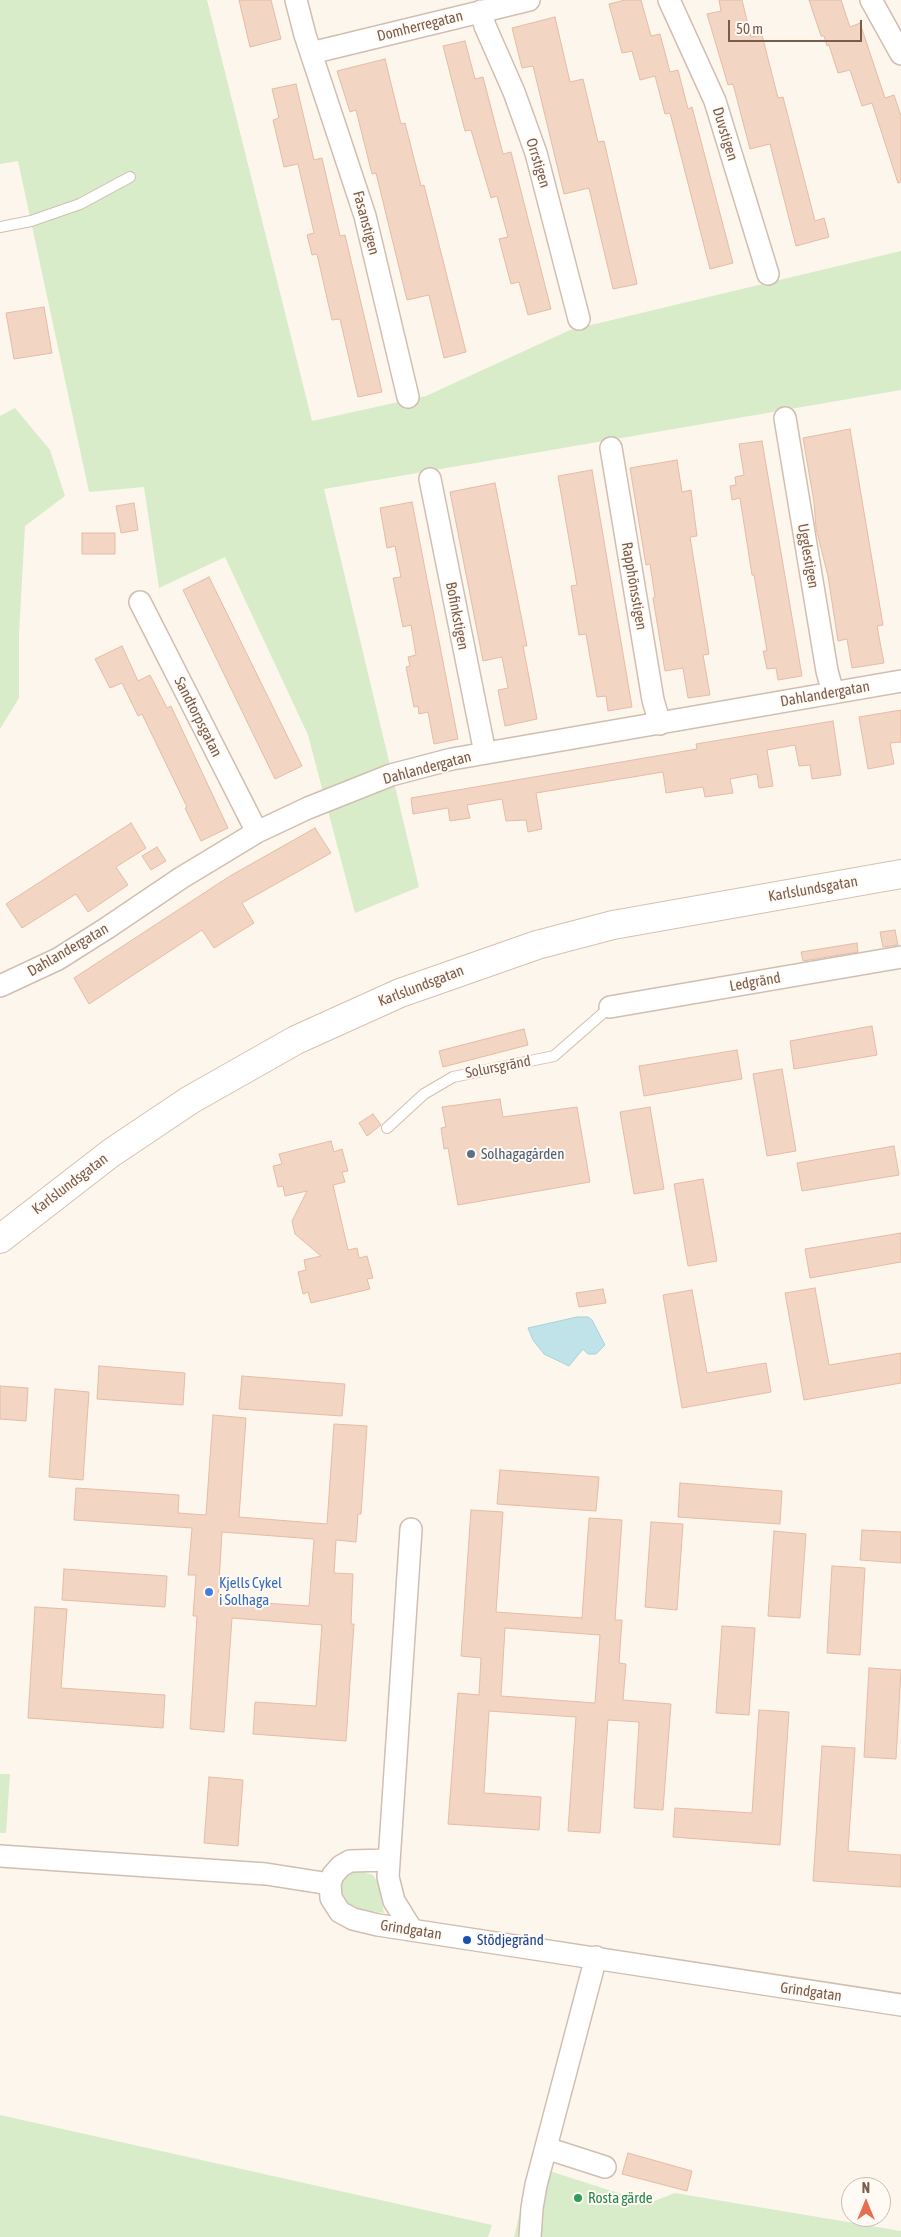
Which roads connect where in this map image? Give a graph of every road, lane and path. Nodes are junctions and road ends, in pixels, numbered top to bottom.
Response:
1 (296, 0) edge
2 (529, 0) edge
3 (669, 0) edge
4 (871, 0) edge
5 (481, 11) junction
6 (311, 53) junction
7 (901, 54) edge
8 (130, 177) dead end
9 (0, 227) edge
10 (768, 274) dead end
11 (579, 319) dead end
12 (408, 397) dead end
13 (785, 418) dead end
14 (611, 448) dead end
15 (430, 479) dead end
16 (140, 602) dead end
17 (901, 681) edge
18 (833, 693) junction
19 (660, 724) junction
20 (484, 753) junction
21 (257, 832) junction
22 (901, 874) edge
23 (901, 957) edge
24 (0, 986) edge
25 (610, 1007) joint
26 (387, 1128) dead end
27 (0, 1239) edge
28 (411, 1529) dead end
29 (0, 1856) edge
30 (389, 1860) junction
31 (330, 1884) junction
32 (412, 1930) junction
33 (596, 1957) junction
34 (901, 2005) edge
35 (546, 2148) junction
36 (605, 2167) dead end
37 (530, 2237) edge

1 - 6 street, Fasanstigen
2 - 5 street, Domherregatan
3 - 10 street, Duvstigen
4 - 7 street
5 - 6 street, Domherregatan
5 - 11 street, Orrstigen
6 - 12 street, Fasanstigen
8 - 9 lane
13 - 18 street, Ugglestigen
14 - 19 street, Rapphönsstigen
15 - 20 street, Bofinkstigen
16 - 21 street, Sandtorpsgatan
17 - 18 street, Dahlandergatan
18 - 19 street, Dahlandergatan
19 - 20 street, Dahlandergatan
20 - 21 street, Dahlandergatan
21 - 24 street, Dahlandergatan
22 - 27 main road, Karlslundsgatan
23 - 25 street, Ledgränd
25 - 26 lane, Solursgränd
28 - 30 street
29 - 31 street
30 - 31 street
30 - 32 street
31 - 32 street, Grindgatan
32 - 33 street, Grindgatan
33 - 34 street, Grindgatan
33 - 35 street
35 - 36 street
35 - 37 street

